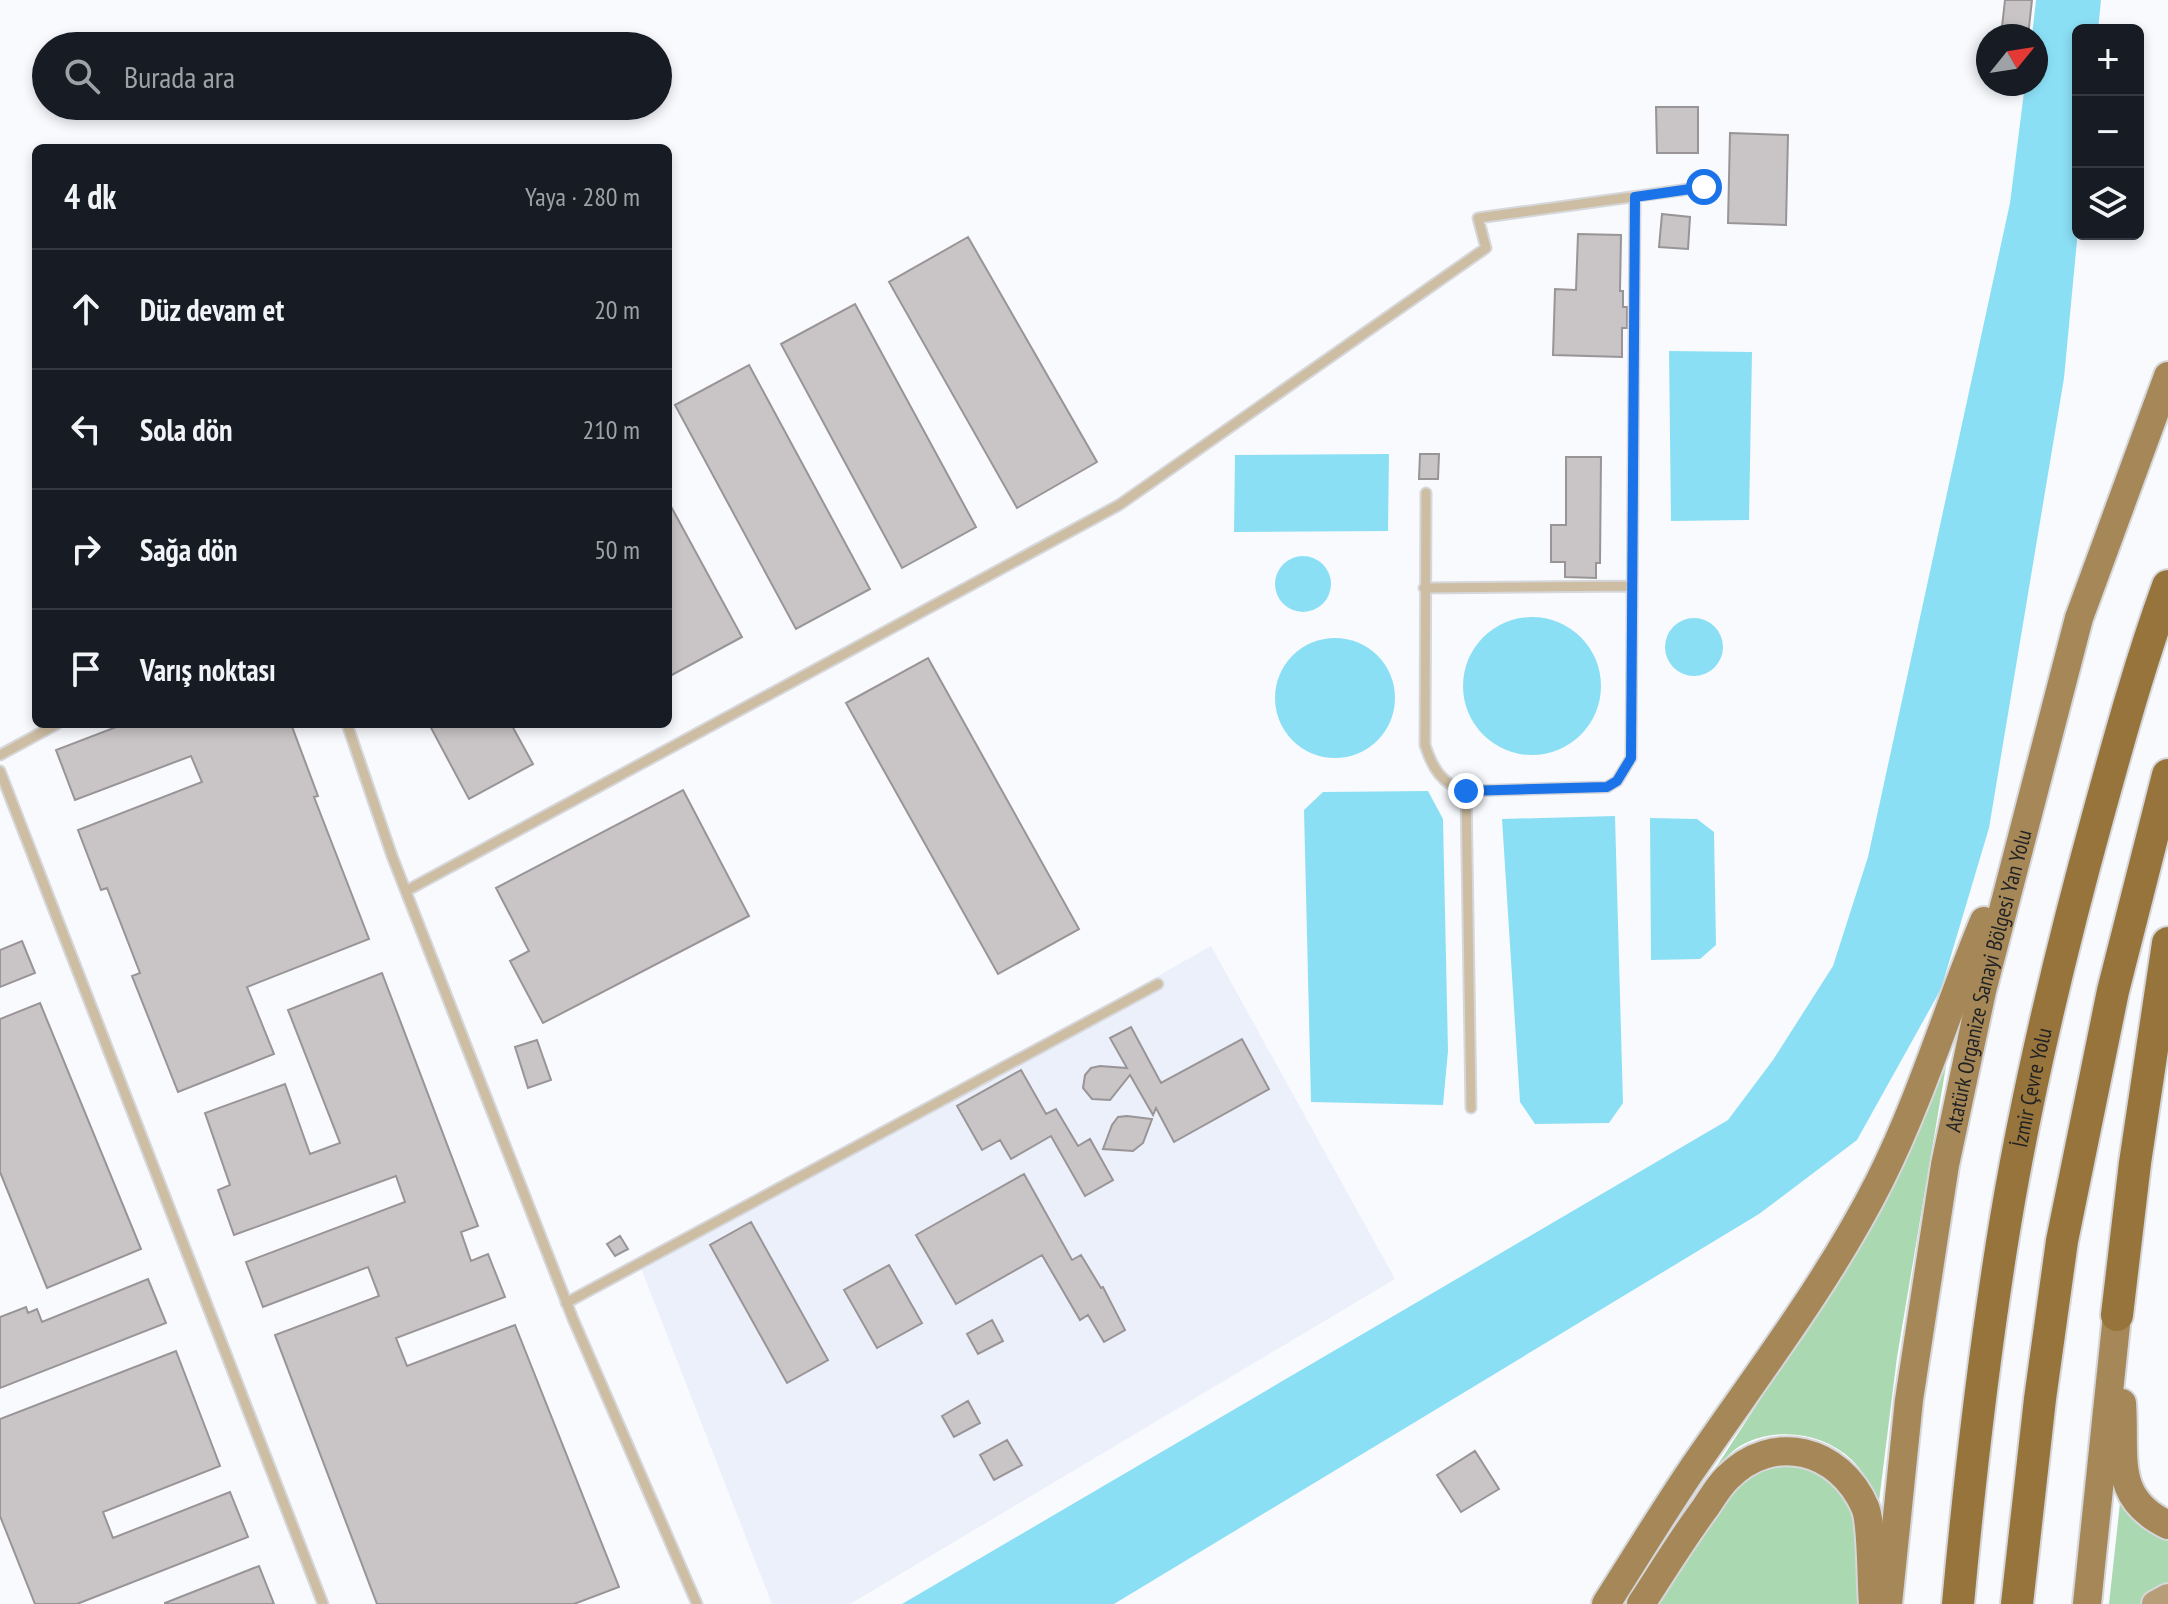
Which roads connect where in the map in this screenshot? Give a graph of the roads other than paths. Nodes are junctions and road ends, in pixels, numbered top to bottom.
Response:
1 (1704, 187) dead end
2 (1635, 197) junction
3 (2168, 376) edge
4 (1426, 493) dead end
5 (1632, 586) junction
6 (2168, 586) edge
7 (1424, 588) junction
8 (50, 728) edge
9 (348, 728) edge
10 (0, 755) edge
11 (0, 771) edge
12 (2168, 775) edge
13 (1466, 791) junction
14 (2026, 820) junction
15 (406, 891) junction
16 (2168, 943) edge
17 (1158, 984) dead end
18 (1471, 1108) dead end
19 (566, 1303) junction
20 (2117, 1315) junction
21 (2168, 1525) edge
22 (2168, 1597) edge
23 (323, 1604) edge
24 (697, 1604) edge
25 (1606, 1604) edge
26 (1641, 1604) edge
27 (1873, 1604) edge
28 (1888, 1604) edge
29 (1958, 1604) edge
30 (2017, 1604) edge
31 (2087, 1604) edge
32 (2155, 1604) edge

1 - 2 lane
2 - 5 lane
2 - 15 lane
3 - 14 main road, Atatürk Organize Sanayi Bölgesi Yan Yolu
4 - 7 lane
5 - 7 lane
5 - 13 lane
6 - 29 highway, İzmir Çevre Yolu
7 - 13 lane
8 - 10 lane
9 - 15 lane
11 - 23 lane
12 - 30 highway
13 - 18 lane
14 - 25 main road
14 - 28 main road, Atatürk Organize Sanayi Bölgesi Yan Yolu
15 - 19 lane
16 - 20 highway
17 - 19 lane
19 - 24 lane
20 - 21 main road
20 - 31 main road
22 - 32 street
26 - 27 main road

